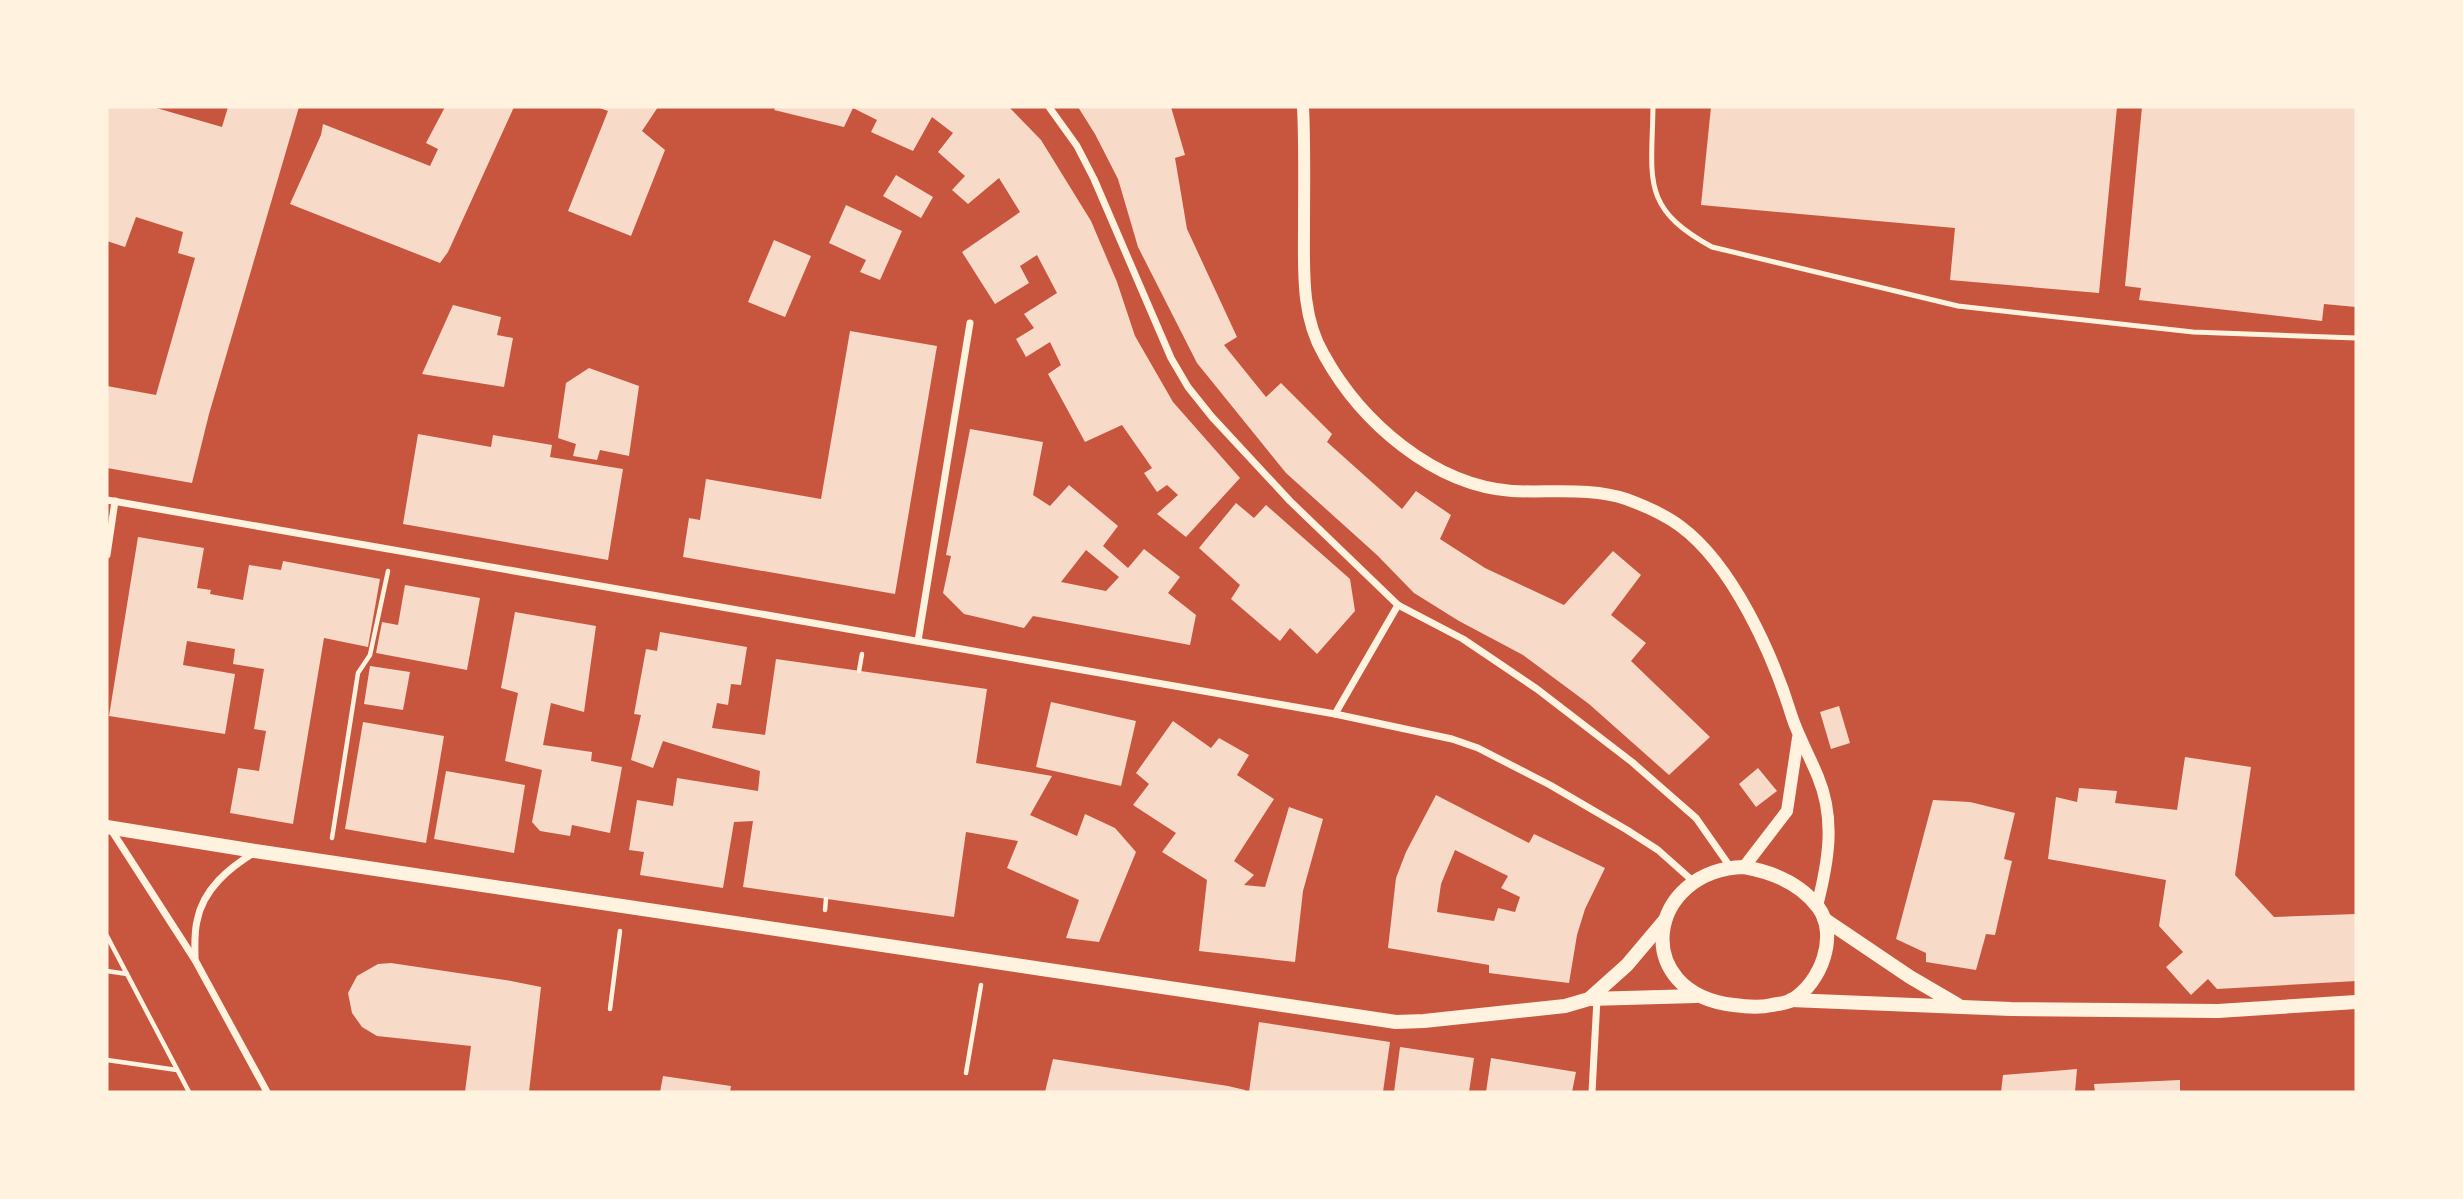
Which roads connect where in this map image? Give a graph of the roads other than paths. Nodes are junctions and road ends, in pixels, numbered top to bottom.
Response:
1 (1049, 107) edge
2 (1303, 107) edge
3 (1653, 107) edge
4 (970, 323) dead end
5 (2356, 338) edge
6 (111, 501) edge
7 (107, 555) edge
8 (1398, 605) junction
9 (918, 641) junction
10 (1335, 714) junction
11 (1798, 737) junction
12 (108, 826) edge
13 (255, 851) junction
14 (1738, 867) junction
15 (1694, 882) junction
16 (1821, 912) junction
17 (1665, 919) junction
18 (195, 960) junction
19 (1696, 996) junction
20 (1593, 999) junction
21 (1791, 1000) junction
22 (2356, 1002) edge
23 (1961, 1007) junction
24 (267, 1092) edge
25 (1592, 1092) edge

1 - 8 street
2 - 11 street
3 - 5 lane
4 - 9 street
6 - 7 street
6 - 9 street
8 - 10 street
8 - 14 street
9 - 10 street
10 - 15 street
11 - 14 street
11 - 16 street
12 - 13 main road
12 - 18 street
13 - 18 street
13 - 20 main road
14 - 15 main road
14 - 16 main road
15 - 17 main road
16 - 21 main road
16 - 23 main road
17 - 19 main road
17 - 20 main road
18 - 24 street
19 - 20 main road
19 - 21 main road
20 - 25 street
21 - 23 main road
22 - 23 main road

